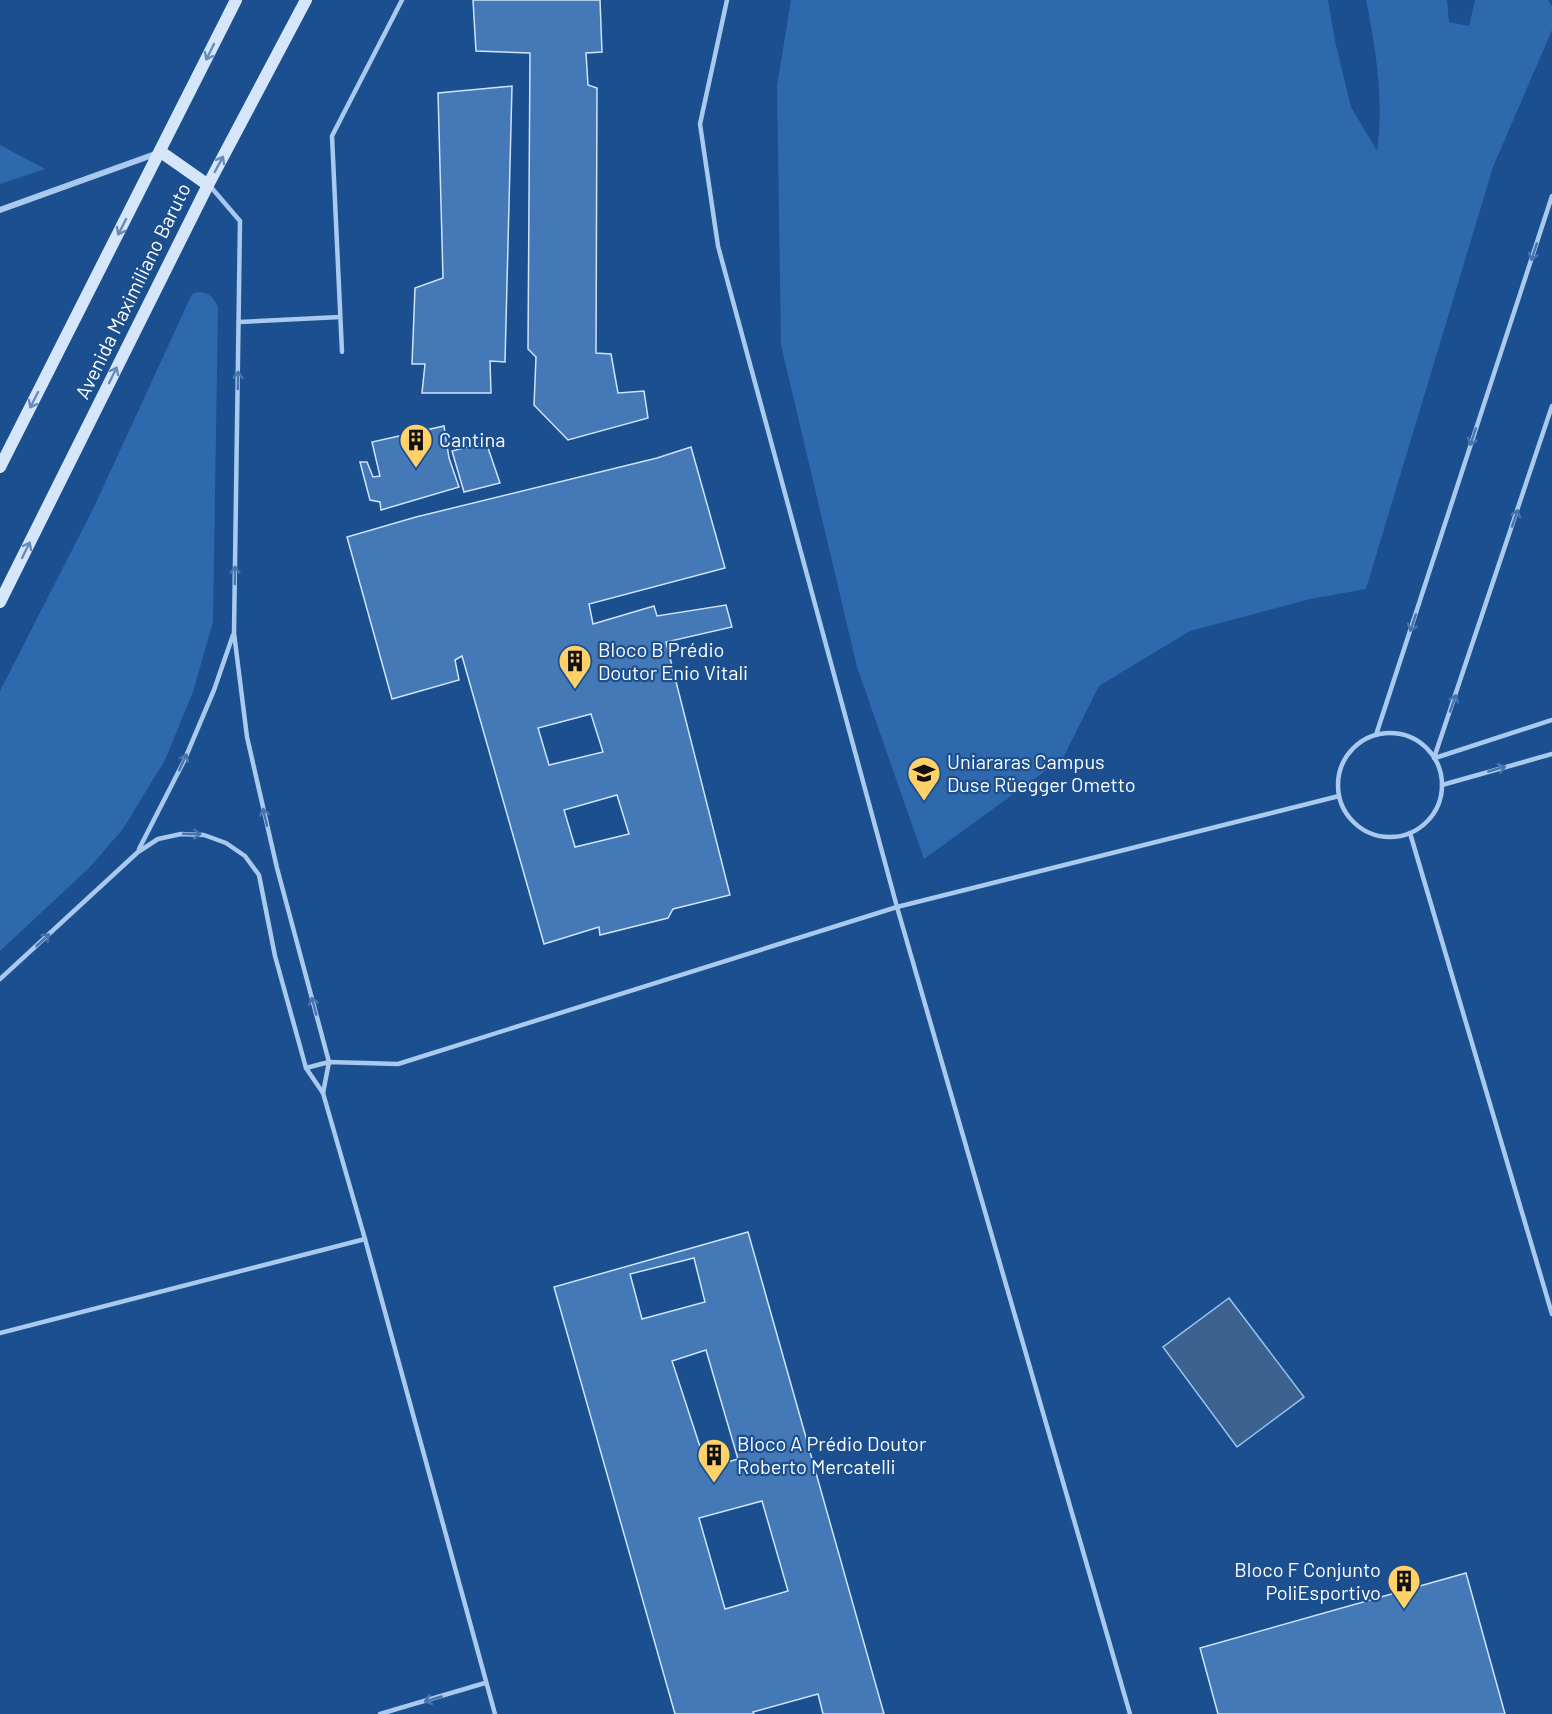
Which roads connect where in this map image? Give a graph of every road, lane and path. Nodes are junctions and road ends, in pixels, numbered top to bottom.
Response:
1 (236, 0) edge
2 (306, 0) edge
3 (402, 0) edge
4 (727, 0) edge
5 (161, 152) junction
6 (208, 184) junction
7 (1552, 196) edge
8 (0, 210) edge
9 (340, 317) junction
10 (239, 322) junction
11 (342, 352) dead end
12 (1552, 406) edge
13 (0, 467) edge
14 (0, 602) edge
15 (234, 633) junction
16 (1552, 720) edge
17 (1376, 735) junction
18 (1552, 754) edge
19 (1434, 758) junction
20 (1442, 785) junction
21 (1339, 796) junction
22 (1410, 833) junction
23 (138, 852) junction
24 (897, 907) junction
25 (0, 979) edge
26 (329, 1062) junction
27 (306, 1068) junction
28 (323, 1093) junction
29 (365, 1239) junction
30 (1552, 1314) edge
31 (0, 1334) edge
32 (485, 1683) junction
33 (380, 1714) edge
34 (495, 1714) edge
35 (1130, 1714) edge

1 -> 5 street, Avenida Maximiliano Baruto
6 -> 2 street, Avenida Maximiliano Baruto
3 - 9 lane
4 - 24 lane
5 - 6 street
5 - 8 street
5 -> 13 street, Avenida Maximiliano Baruto
6 - 10 lane
14 -> 6 street, Avenida Maximiliano Baruto
7 -> 17 lane
9 - 10 lane
9 - 11 lane
15 -> 10 lane
19 -> 12 lane
23 -> 15 lane
26 -> 15 lane
16 - 19 lane
17 - 19 lane
17 - 21 lane
20 -> 18 lane
19 - 20 lane
20 - 22 lane
21 - 22 lane
21 - 24 lane
22 - 30 lane
25 -> 23 lane
23 -> 27 lane
24 - 26 lane
24 - 35 lane
26 - 27 lane
26 - 28 lane
27 - 28 lane
28 - 29 lane
29 - 31 lane
29 - 32 lane
32 -> 33 lane
32 - 34 lane

